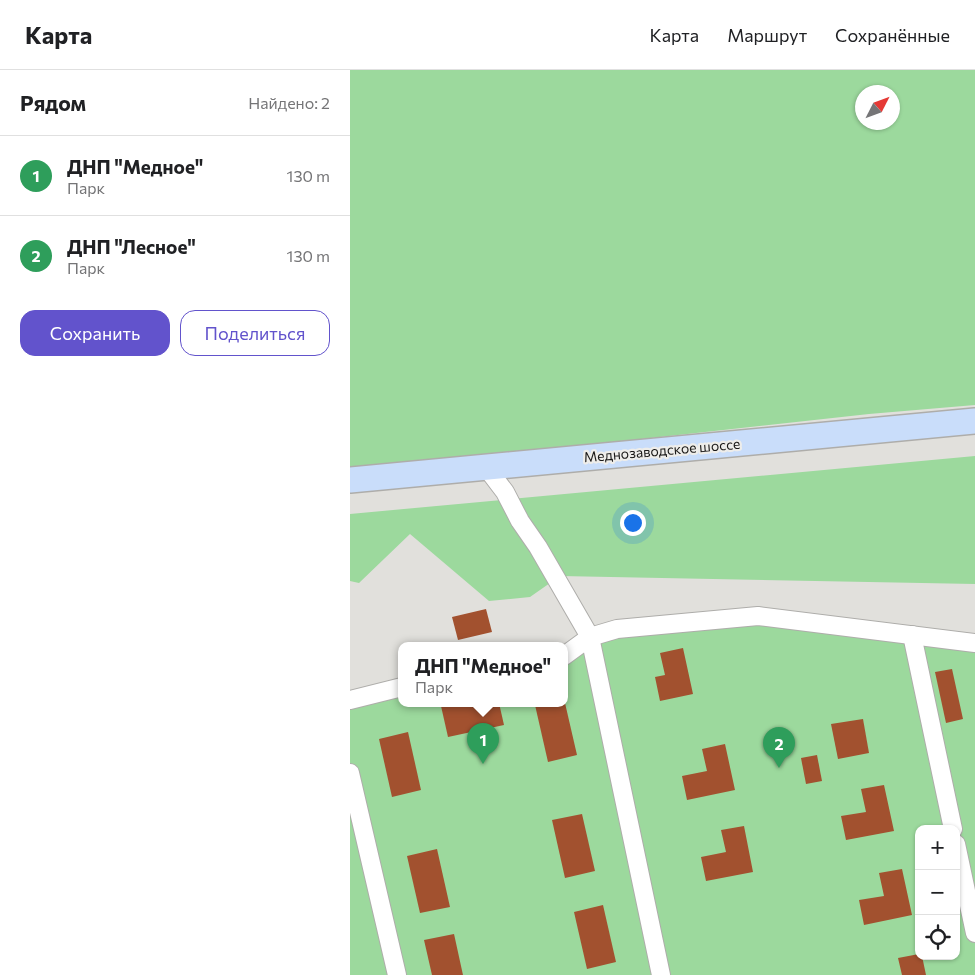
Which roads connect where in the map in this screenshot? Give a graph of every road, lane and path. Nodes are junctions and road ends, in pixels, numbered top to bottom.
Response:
1 (975, 421) edge
2 (486, 467) junction
3 (350, 480) edge
4 (912, 635) junction
5 (590, 637) junction
6 (975, 643) edge
7 (568, 653) edge
8 (398, 688) edge
9 (350, 700) edge
10 (350, 774) edge
11 (952, 825) edge
12 (960, 863) edge
13 (975, 932) edge
14 (396, 975) edge
15 (661, 975) edge

1 - 2 main road, Меднозаводское шоссе
2 - 3 main road, Меднозаводское шоссе
2 - 5 street
4 - 5 street
4 - 6 street
4 - 11 street
5 - 7 street
5 - 15 street
8 - 9 street
10 - 14 street
12 - 13 street

